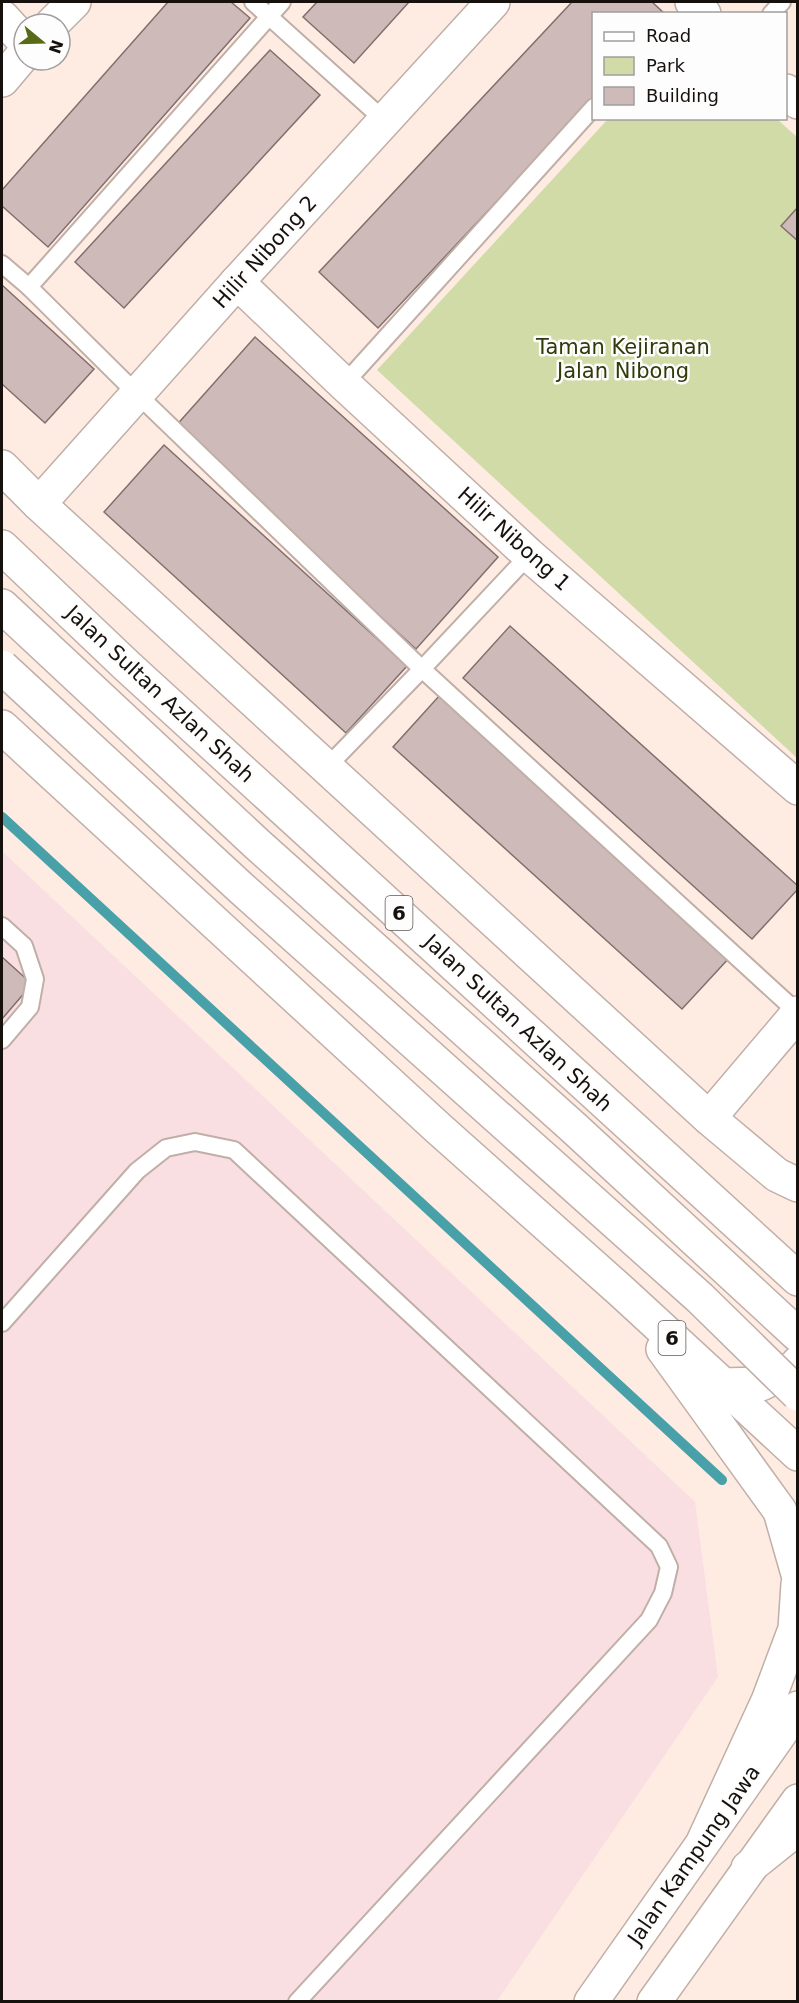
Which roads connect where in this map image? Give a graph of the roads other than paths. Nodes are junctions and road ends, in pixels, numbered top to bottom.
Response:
1 (253, 2) edge
2 (282, 2) edge
3 (493, 2) edge
4 (690, 2) edge
5 (702, 12) edge
6 (269, 16) junction
7 (12, 68) edge
8 (2, 80) edge
9 (787, 91) edge
10 (798, 102) edge
11 (592, 109) edge
12 (385, 121) junction
13 (2, 264) edge
14 (237, 282) junction
15 (29, 288) junction
16 (344, 384) junction
17 (137, 394) junction
18 (2, 467) edge
19 (39, 504) junction
20 (2, 547) edge
21 (529, 555) junction
22 (2, 606) edge
23 (2, 668) edge
24 (422, 669) junction
25 (2, 727) edge
26 (327, 767) junction
27 (798, 788) edge
28 (2, 926) edge
29 (798, 1013) edge
30 (2, 1041) edge
31 (710, 1118) junction
32 (798, 1185) edge
33 (798, 1279) edge
34 (621, 1291) junction
35 (2, 1323) edge
36 (798, 1335) edge
37 (798, 1363) edge
38 (723, 1385) junction
39 (798, 1394) edge
40 (798, 1454) edge
41 (798, 1574) edge
42 (798, 1584) edge
43 (798, 1708) edge
44 (798, 1801) edge
45 (798, 1828) edge
46 (704, 1840) junction
47 (748, 1868) junction
48 (297, 2001) edge
49 (591, 2001) edge
50 (654, 2001) edge

1 - 6 lane
2 - 6 lane
3 - 12 main road, Hilir Nibong 2
4 - 5 main road
6 - 12 lane
6 - 15 lane
7 - 8 main road
9 - 10 main road
11 - 16 lane
12 - 14 main road, Hilir Nibong 2
13 - 15 lane
14 - 16 main road, Hilir Nibong 1
14 - 17 main road, Hilir Nibong 2
15 - 17 lane
16 - 21 main road, Hilir Nibong 1
17 - 19 main road, Hilir Nibong 2
17 - 24 lane
18 - 19 main road
19 - 26 main road
20 - 33 main road, Jalan Sultan Azlan Shah / 6
21 - 24 lane
21 - 27 main road, Hilir Nibong 1
22 - 36 main road, Jalan Sultan Azlan Shah / 6
23 - 39 main road, 6, bridge
24 - 26 lane
24 - 29 lane
25 - 34 main road, 6
26 - 31 main road
28 - 30 lane
29 - 31 main road
31 - 32 main road
34 - 38 main road, 6
34 - 41 main road
35 - 48 lane
37 - 38 main road
38 - 40 main road, 6
42 - 46 main road
43 - 46 main road, Jalan Kampung Jawa
44 - 47 main road
45 - 47 main road
46 - 49 main road, Jalan Kampung Jawa
47 - 50 main road

